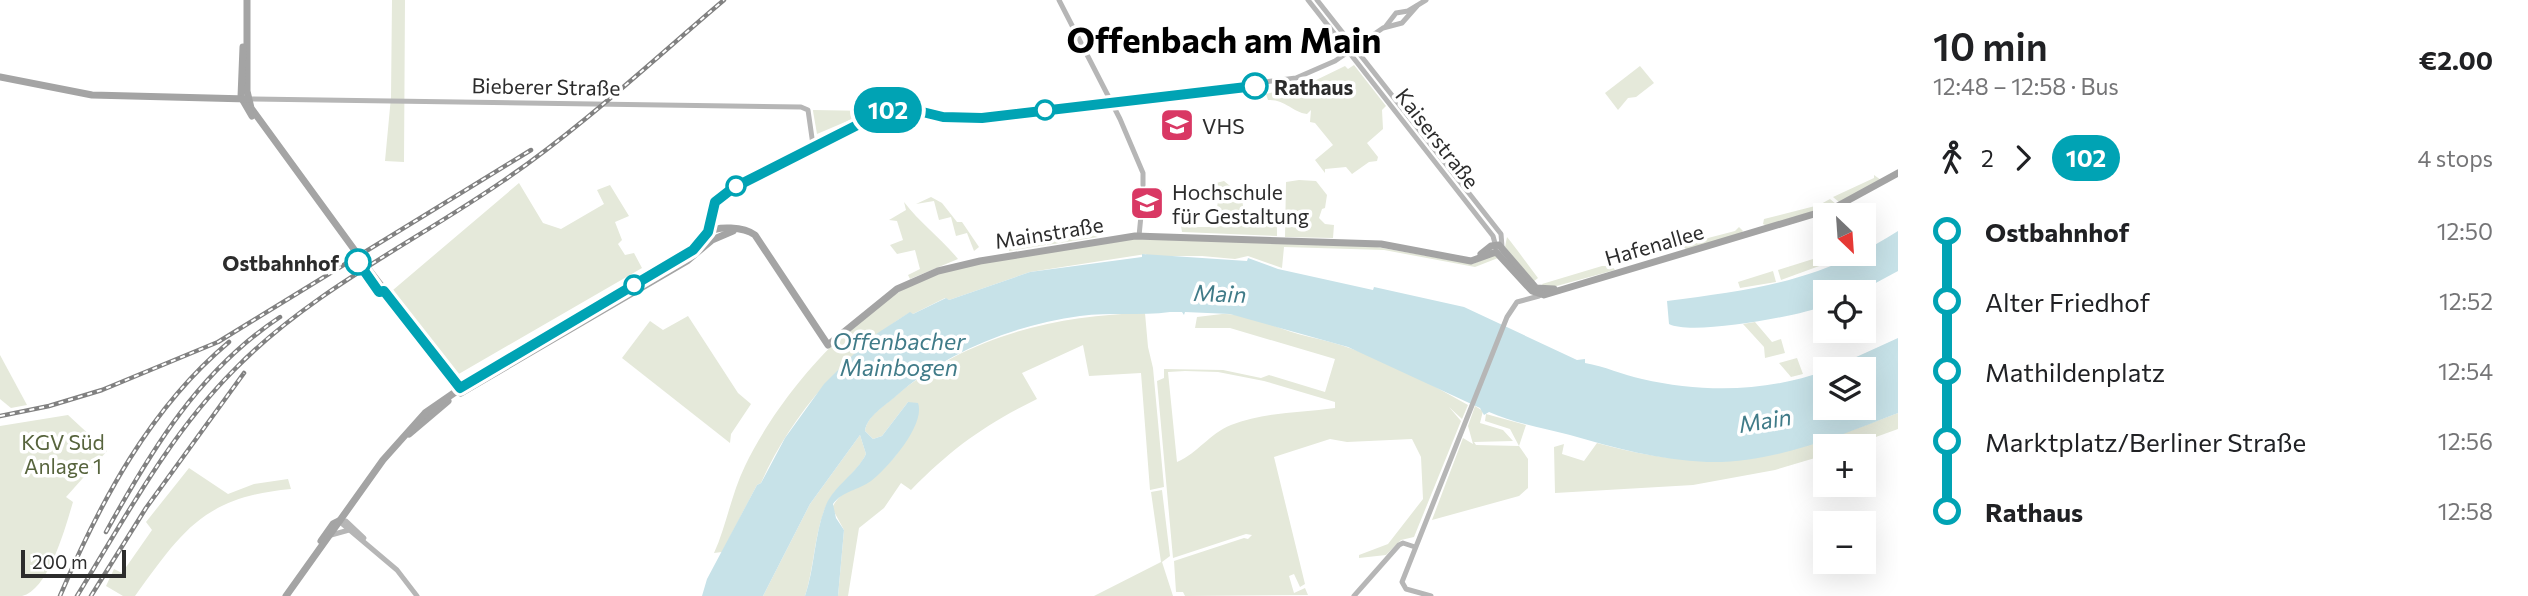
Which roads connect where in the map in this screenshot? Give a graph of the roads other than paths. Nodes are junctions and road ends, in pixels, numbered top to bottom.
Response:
1 (247, 0) edge
2 (1308, 0) edge
3 (1317, 0) edge
4 (1426, 0) edge
5 (1059, 1) edge
6 (1417, 6) junction
7 (1383, 28) junction
8 (1352, 50) junction
9 (0, 77) edge
10 (245, 99) junction
11 (263, 99) junction
12 (1110, 101) junction
13 (256, 114) junction
14 (813, 145) junction
15 (279, 149) junction
16 (1898, 173) edge
17 (1143, 185) dead end
18 (1143, 195) dead end
19 (740, 229) junction
20 (708, 232) junction
21 (1139, 236) junction
22 (716, 237) junction
23 (706, 245) junction
24 (1498, 245) junction
25 (356, 252) tunnel mouth
26 (1465, 260) junction
27 (369, 270) tunnel mouth
28 (1524, 282) junction
29 (1535, 292) junction
30 (1519, 297) junction
31 (1513, 304) junction
32 (446, 373) junction
33 (461, 390) junction
34 (447, 396) junction
35 (398, 442) junction
36 (349, 507) junction
37 (339, 521) junction
38 (352, 528) junction
39 (331, 535) junction
40 (1415, 547) junction
41 (314, 557) junction
42 (286, 596) edge
43 (417, 596) edge
44 (1354, 596) edge
45 (1431, 596) edge

1 - 10 main road
2 - 8 main road, Kaiserstraße
3 - 8 main road, Kaiserstraße
4 - 6 main road
5 - 12 main road
6 - 7 main road
6 - 7 main road
7 - 8 main road
8 - 12 main road
8 - 24 main road, Kaiserstraße
9 - 10 main road, Bieberer Straße
10 - 11 main road, Bieberer Straße
10 - 13 main road
10 - 15 main road
11 - 13 main road
11 - 14 main road, Bieberer Straße
12 - 14 main road
12 - 17 main road
13 - 15 main road
14 - 20 main road
15 - 25 main road
16 - 29 main road, Hafenallee
18 - 21 main road
19 - 20 main road
19 - 21 main road, Mainstraße
19 - 22 main road
20 - 22 main road
20 - 23 main road
20 - 33 main road
21 - 26 main road, Mainstraße
22 - 23 main road
23 - 33 main road
24 - 26 main road
24 - 26 main road, Mainstraße
24 - 28 main road, Kaiserstraße
24 - 29 main road, Kaiserstraße
27 - 32 main road
28 - 29 main road, Kaiserstraße
28 - 30 main road
29 - 30 main road, Hafenallee
29 - 31 main road
30 - 31 main road
31 - 40 main road
32 - 33 main road
32 - 34 main road
33 - 34 main road
33 - 35 main road
34 - 35 main road
35 - 36 main road
36 - 37 main road
36 - 38 main road
37 - 38 main road
37 - 39 main road
37 - 41 main road
38 - 39 main road
38 - 43 main road
39 - 41 main road
40 - 44 main road
40 - 45 main road
41 - 42 main road

